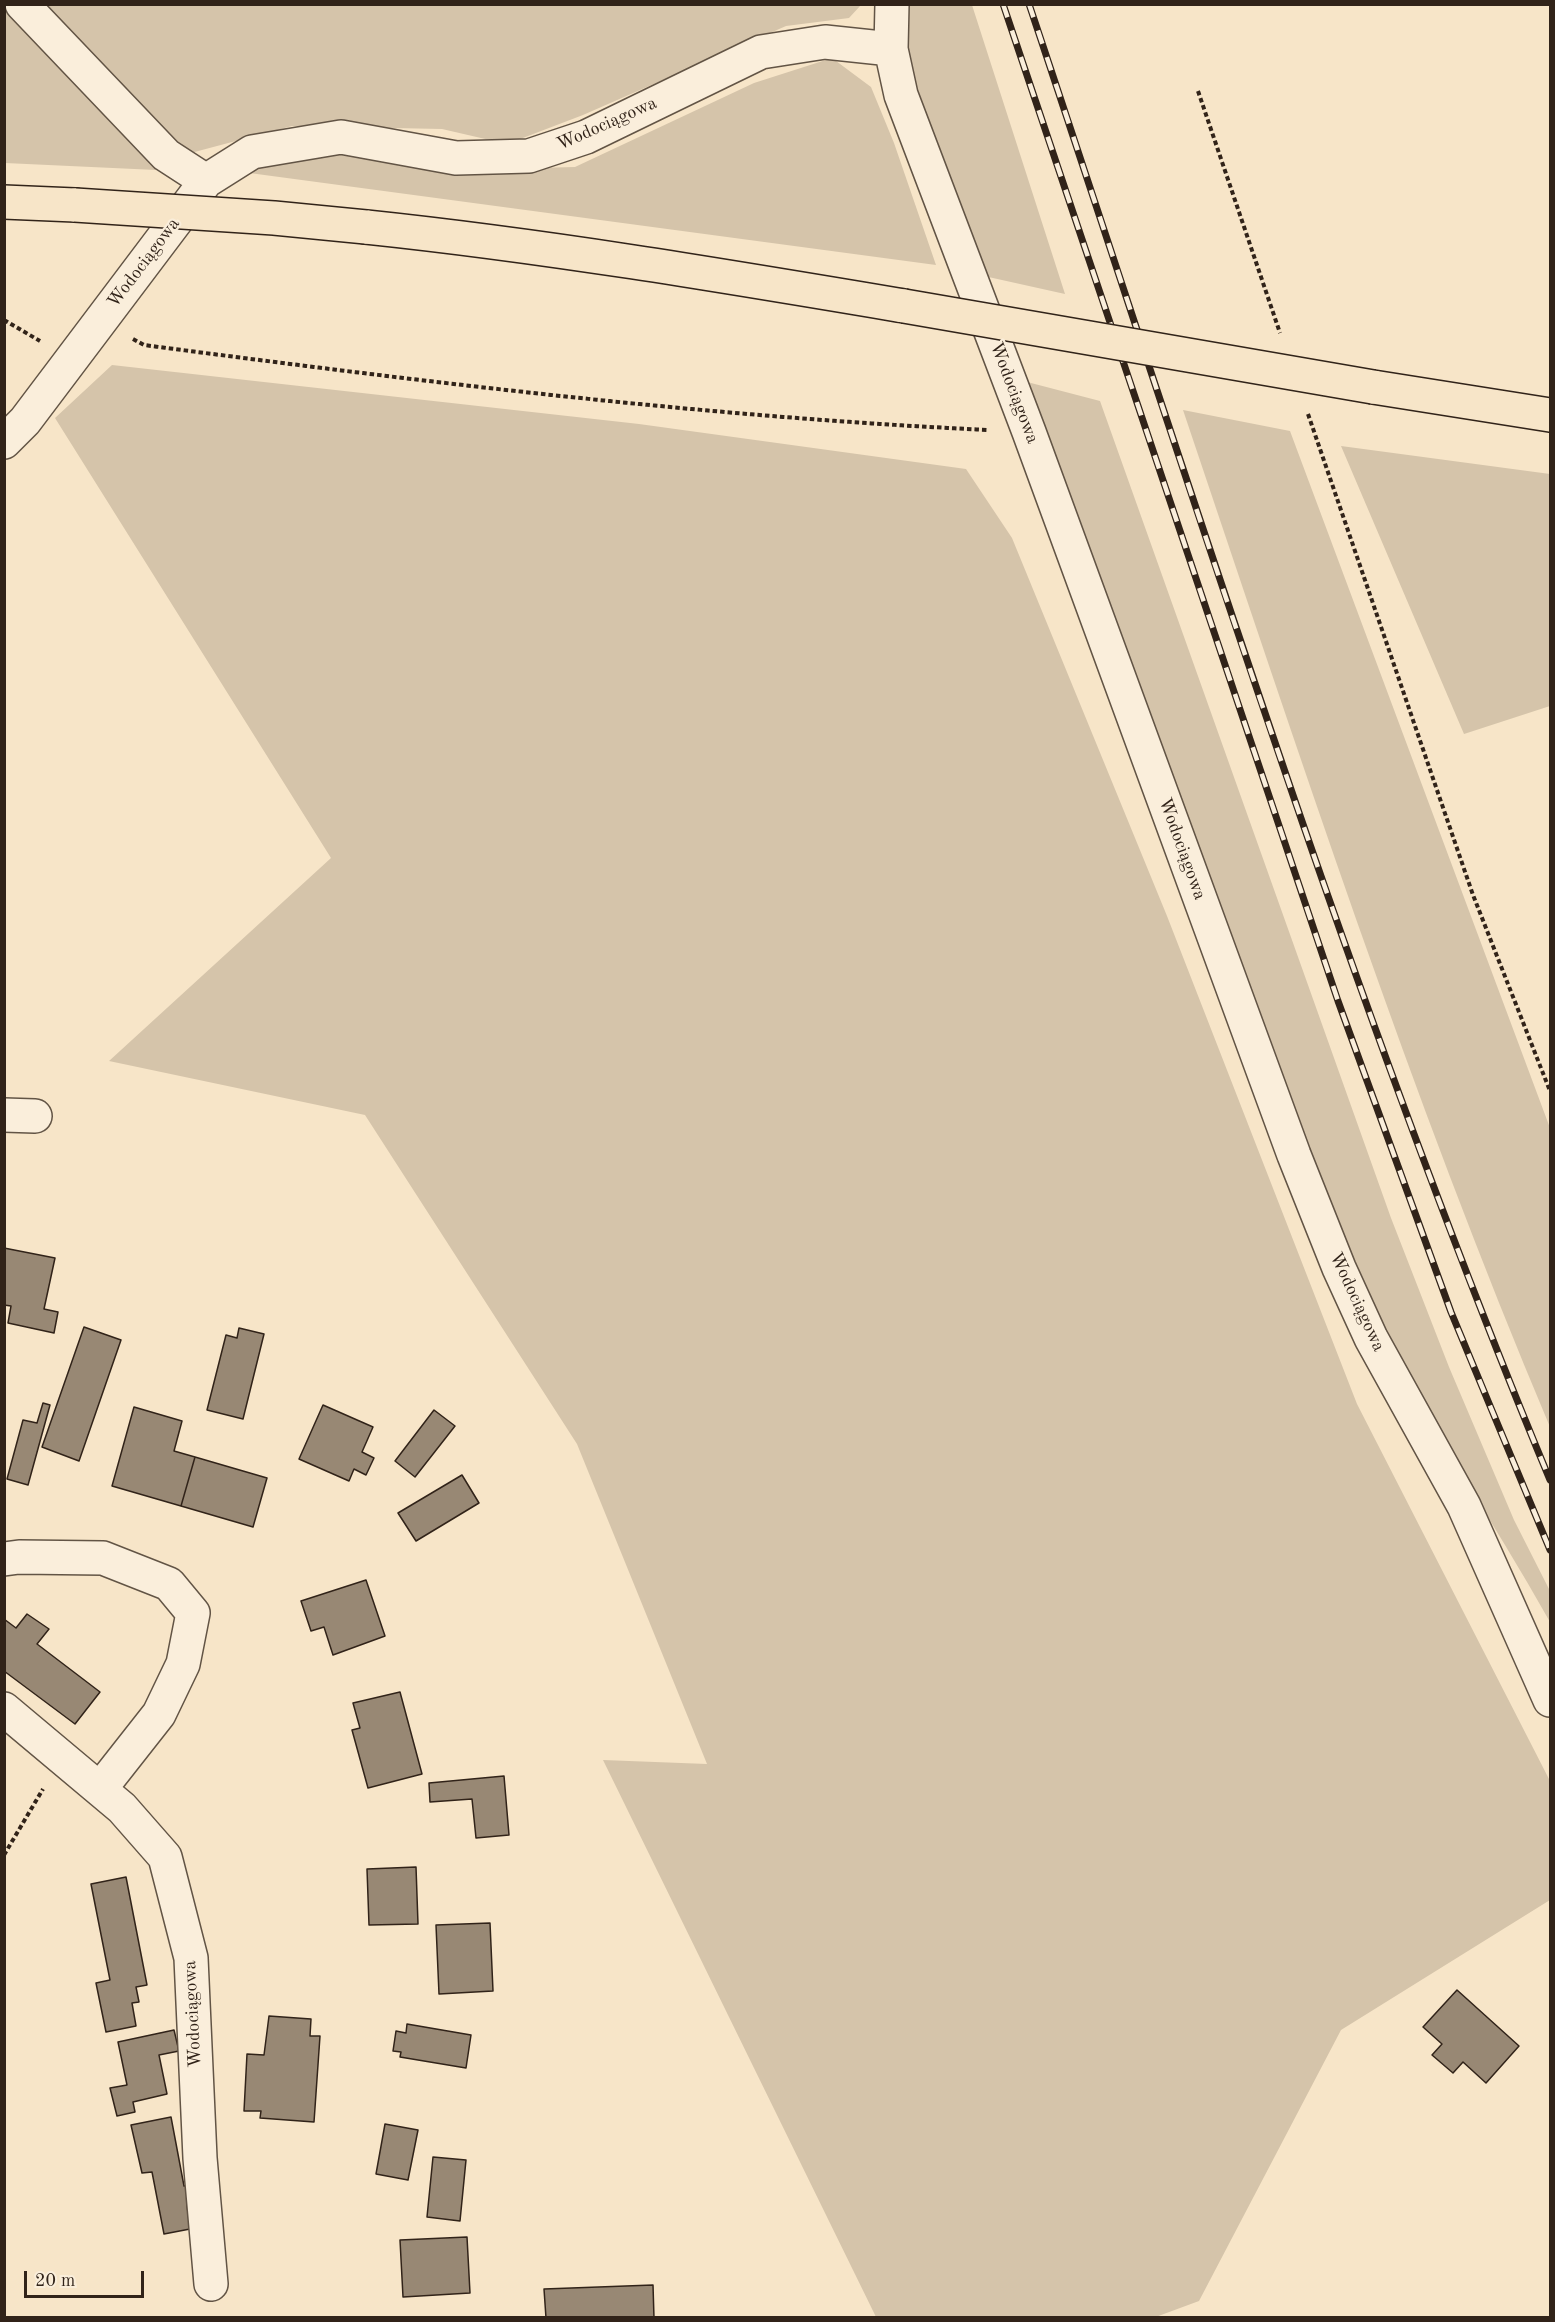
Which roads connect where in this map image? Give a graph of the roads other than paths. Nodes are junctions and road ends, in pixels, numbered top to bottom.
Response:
1 (22, 4) edge
2 (892, 4) edge
3 (891, 49) junction
4 (206, 181) junction
5 (4, 202) edge
6 (1551, 415) edge
7 (4, 441) edge
8 (4, 1559) edge
9 (1551, 1700) edge
10 (4, 1709) edge
11 (100, 1789) junction
12 (211, 2284) dead end

1 - 4 street
2 - 3 street
3 - 4 street, Wodociągowa
3 - 9 street, Wodociągowa
4 - 7 street, Wodociągowa
5 - 6 main road, bridge
8 - 11 street
10 - 11 street, Wodociągowa
11 - 12 street, Wodociągowa

